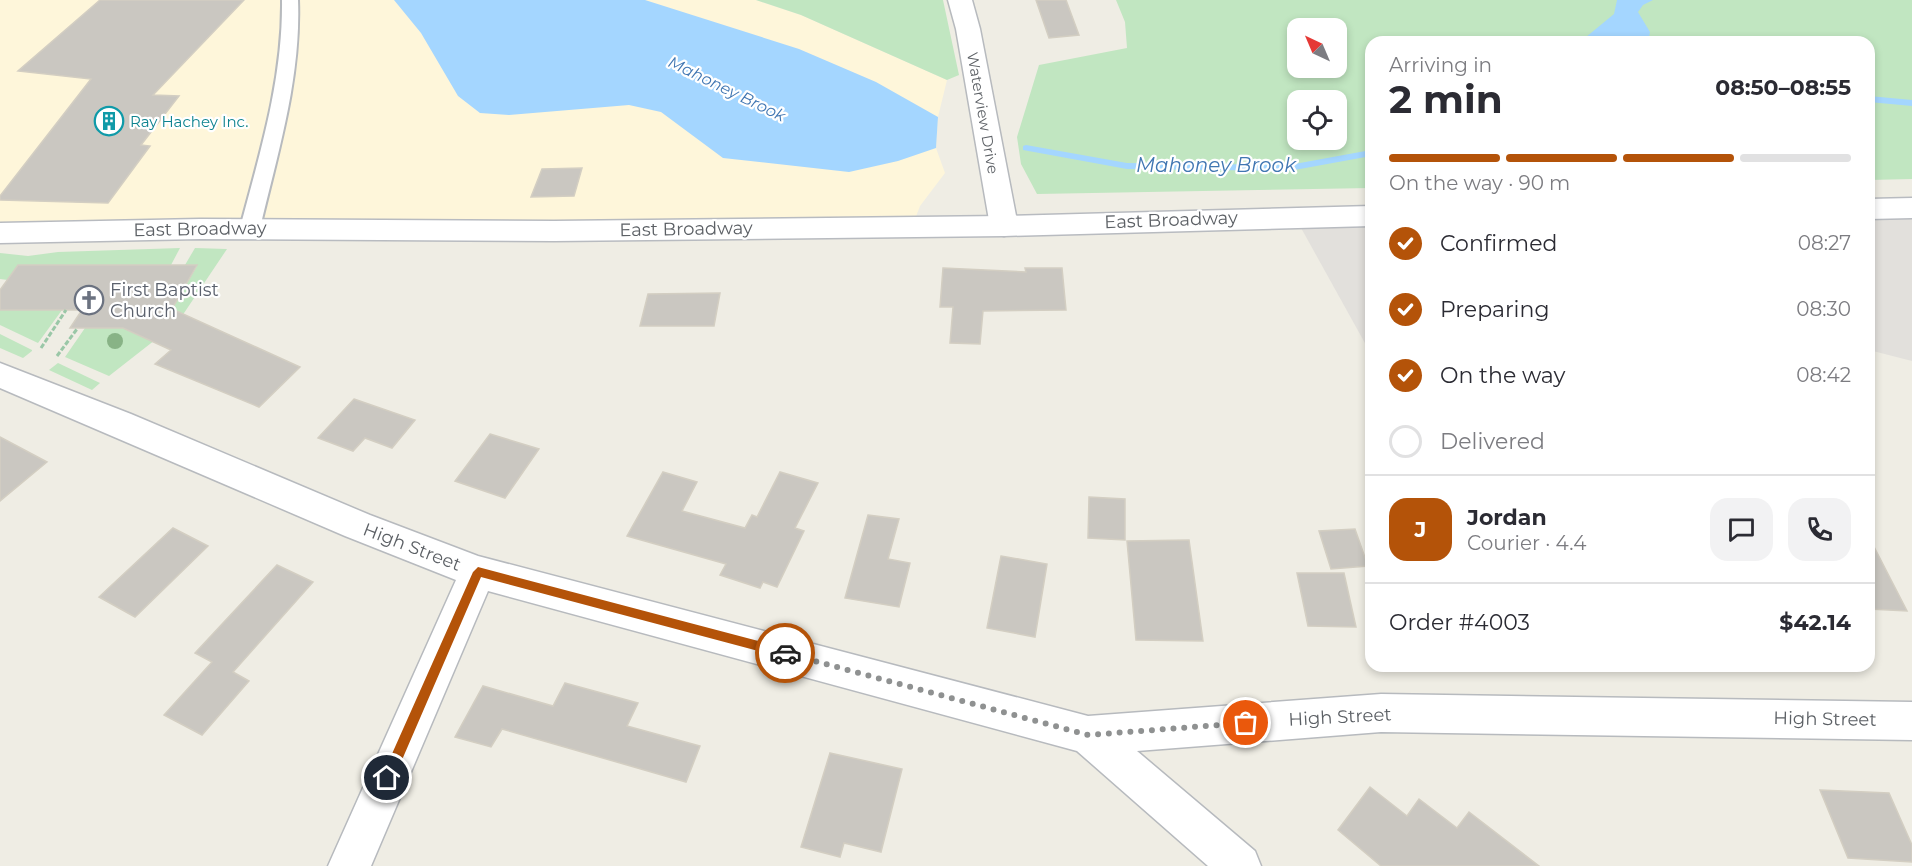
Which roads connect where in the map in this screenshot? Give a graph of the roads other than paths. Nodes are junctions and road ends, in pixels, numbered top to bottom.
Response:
1 (290, 0) edge
2 (960, 0) edge
3 (1912, 208) edge
4 (1875, 209) edge
5 (1365, 216) edge
6 (1004, 226) junction
7 (250, 228) junction
8 (0, 233) edge
9 (0, 375) edge
10 (478, 572) junction
11 (1912, 721) edge
12 (1088, 735) junction
13 (349, 866) edge
14 (1240, 866) edge

1 - 7 lane
2 - 6 street, Waterview Drive
3 - 4 street
5 - 6 street, East Broadway
6 - 7 street, East Broadway
7 - 8 street, East Broadway
9 - 10 street, High Street
10 - 12 street, High Street
10 - 13 street
11 - 12 street, High Street
12 - 14 street

